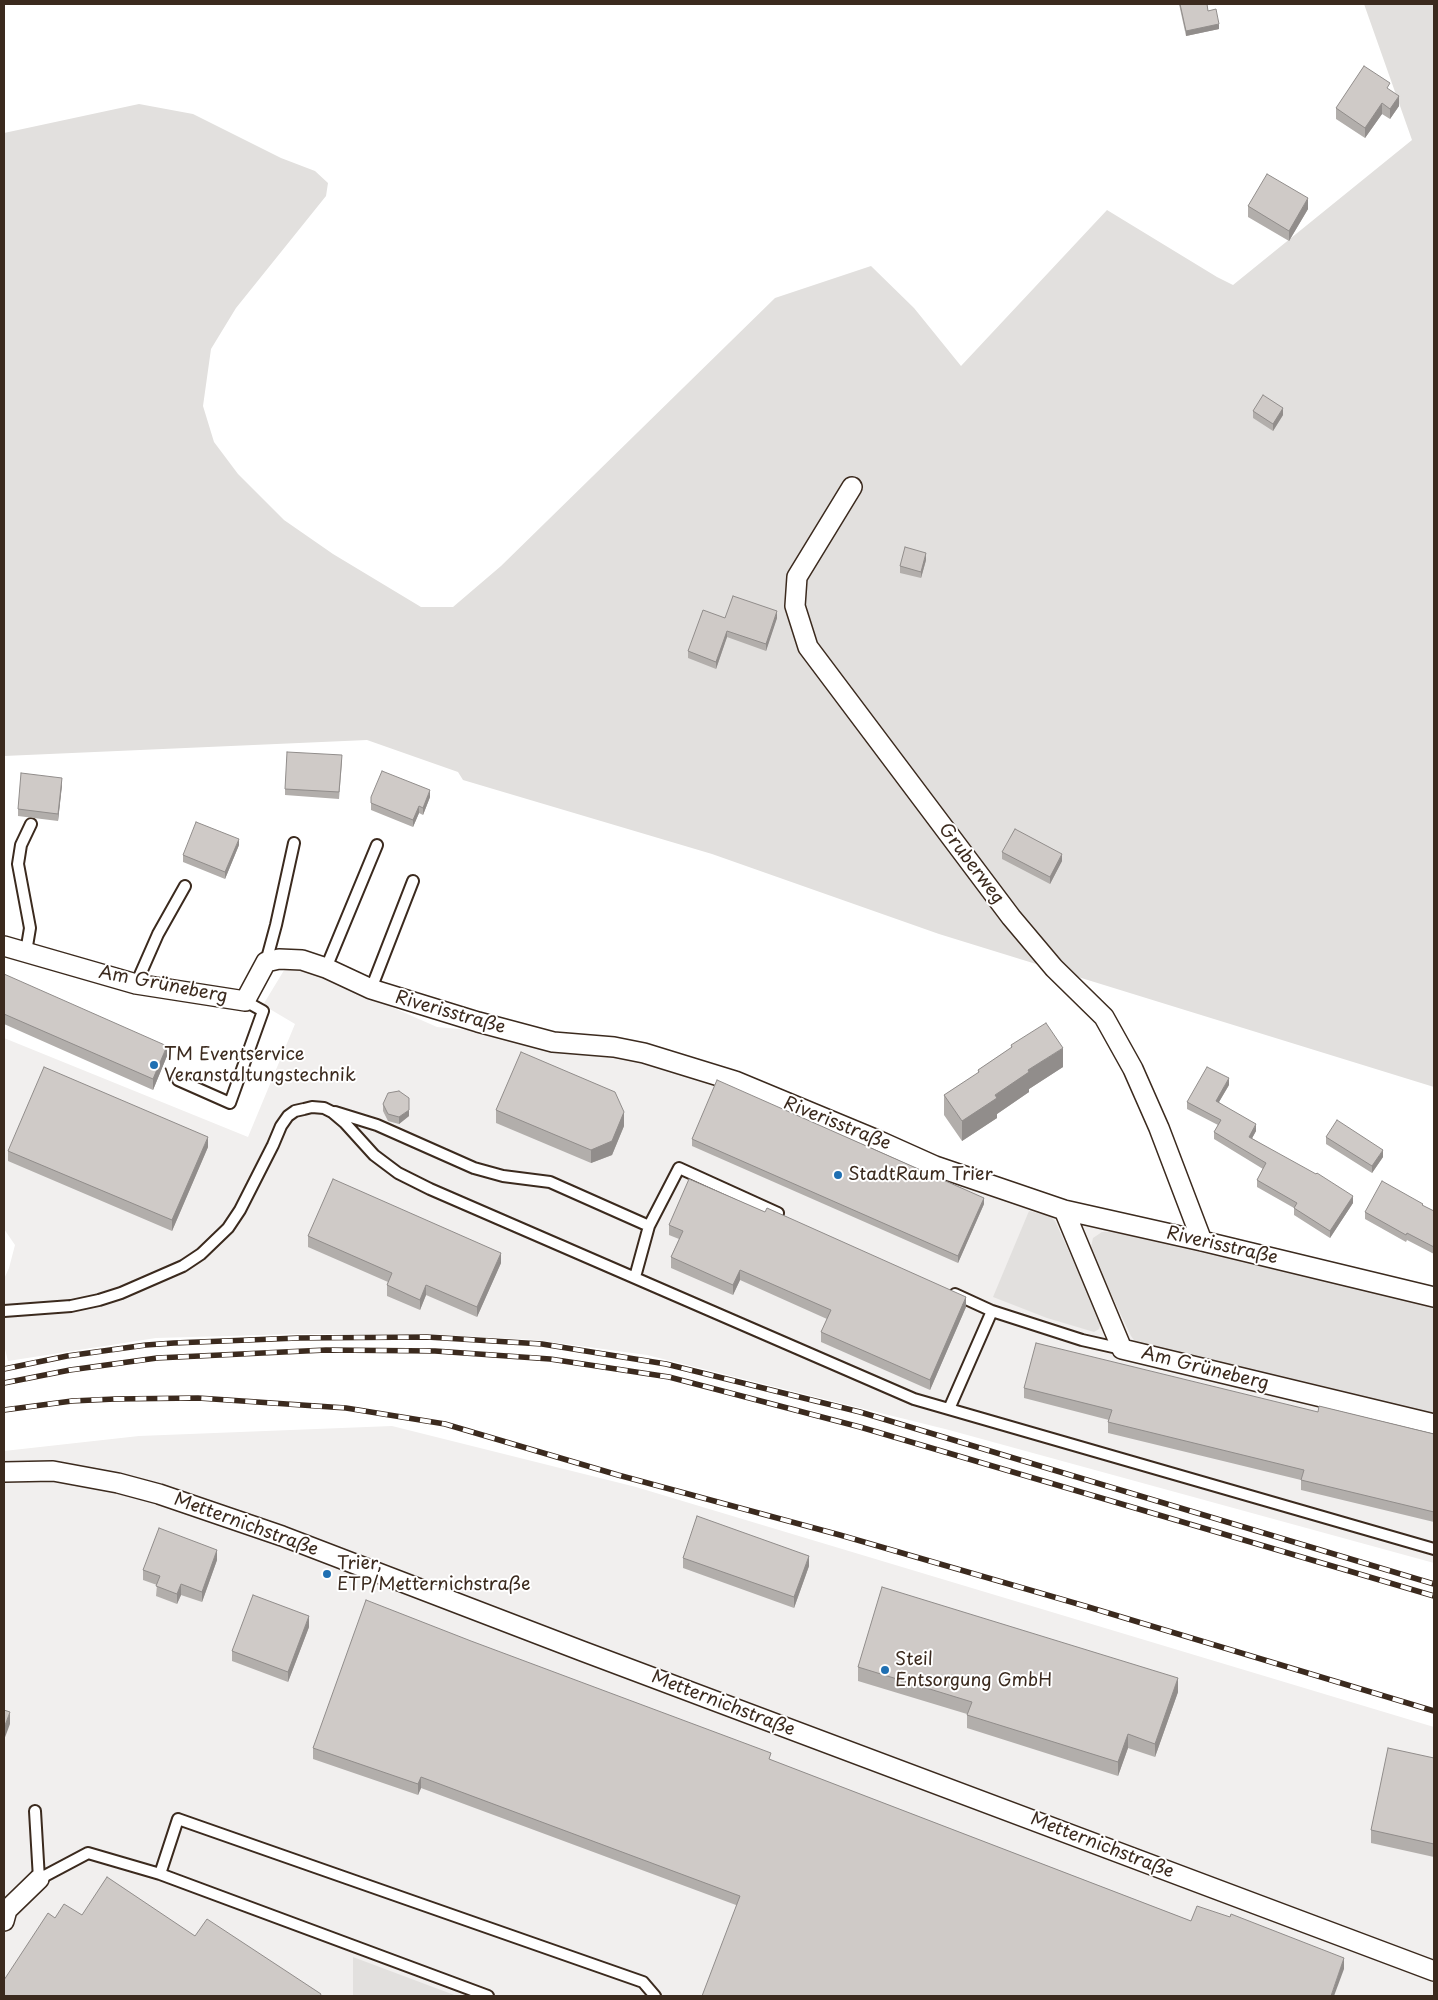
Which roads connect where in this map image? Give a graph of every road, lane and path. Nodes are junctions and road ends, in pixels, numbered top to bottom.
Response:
1 (852, 487) dead end
2 (31, 824) dead end
3 (294, 843) dead end
4 (377, 845) dead end
5 (413, 881) dead end
6 (185, 886) dead end
7 (4, 946) edge
8 (26, 952) junction
9 (266, 962) junction
10 (326, 968) junction
11 (136, 984) junction
12 (378, 991) junction
13 (245, 1001) junction
14 (178, 1080) dead end
15 (332, 1112) junction
16 (1064, 1210) junction
17 (786, 1217) edge
18 (649, 1226) junction
19 (1202, 1241) junction
20 (635, 1277) junction
21 (948, 1290) edge
22 (1434, 1297) edge
23 (4, 1311) edge
24 (992, 1311) junction
25 (1122, 1349) junction
26 (949, 1409) junction
27 (1434, 1424) edge
28 (4, 1472) edge
29 (1434, 1548) edge
30 (35, 1811) dead end
31 (160, 1874) junction
32 (39, 1879) junction
33 (4, 1921) edge
34 (1434, 1971) edge
35 (488, 1996) edge
36 (655, 1996) edge

1 - 19 street, Gruberweg
2 - 8 lane
3 - 9 lane
4 - 10 lane
5 - 12 lane
6 - 11 lane
7 - 8 street, Am Grüneberg
8 - 11 street, Am Grüneberg
9 - 10 street
9 - 13 street, Am Grüneberg
10 - 12 street
11 - 13 street, Am Grüneberg
12 - 16 street, Riverisstraße
13 - 14 lane
15 - 18 lane
15 - 20 lane
15 - 23 lane
16 - 19 street, Riverisstraße
16 - 25 street, Am Grüneberg
17 - 18 lane
18 - 20 lane
19 - 22 street, Riverisstraße
20 - 26 lane
21 - 24 lane
24 - 25 lane
24 - 26 lane
25 - 27 street, Am Grüneberg
26 - 29 lane
28 - 34 street, Metternichstraße
30 - 32 lane
31 - 32 lane
31 - 35 lane
31 - 36 lane
32 - 33 street

